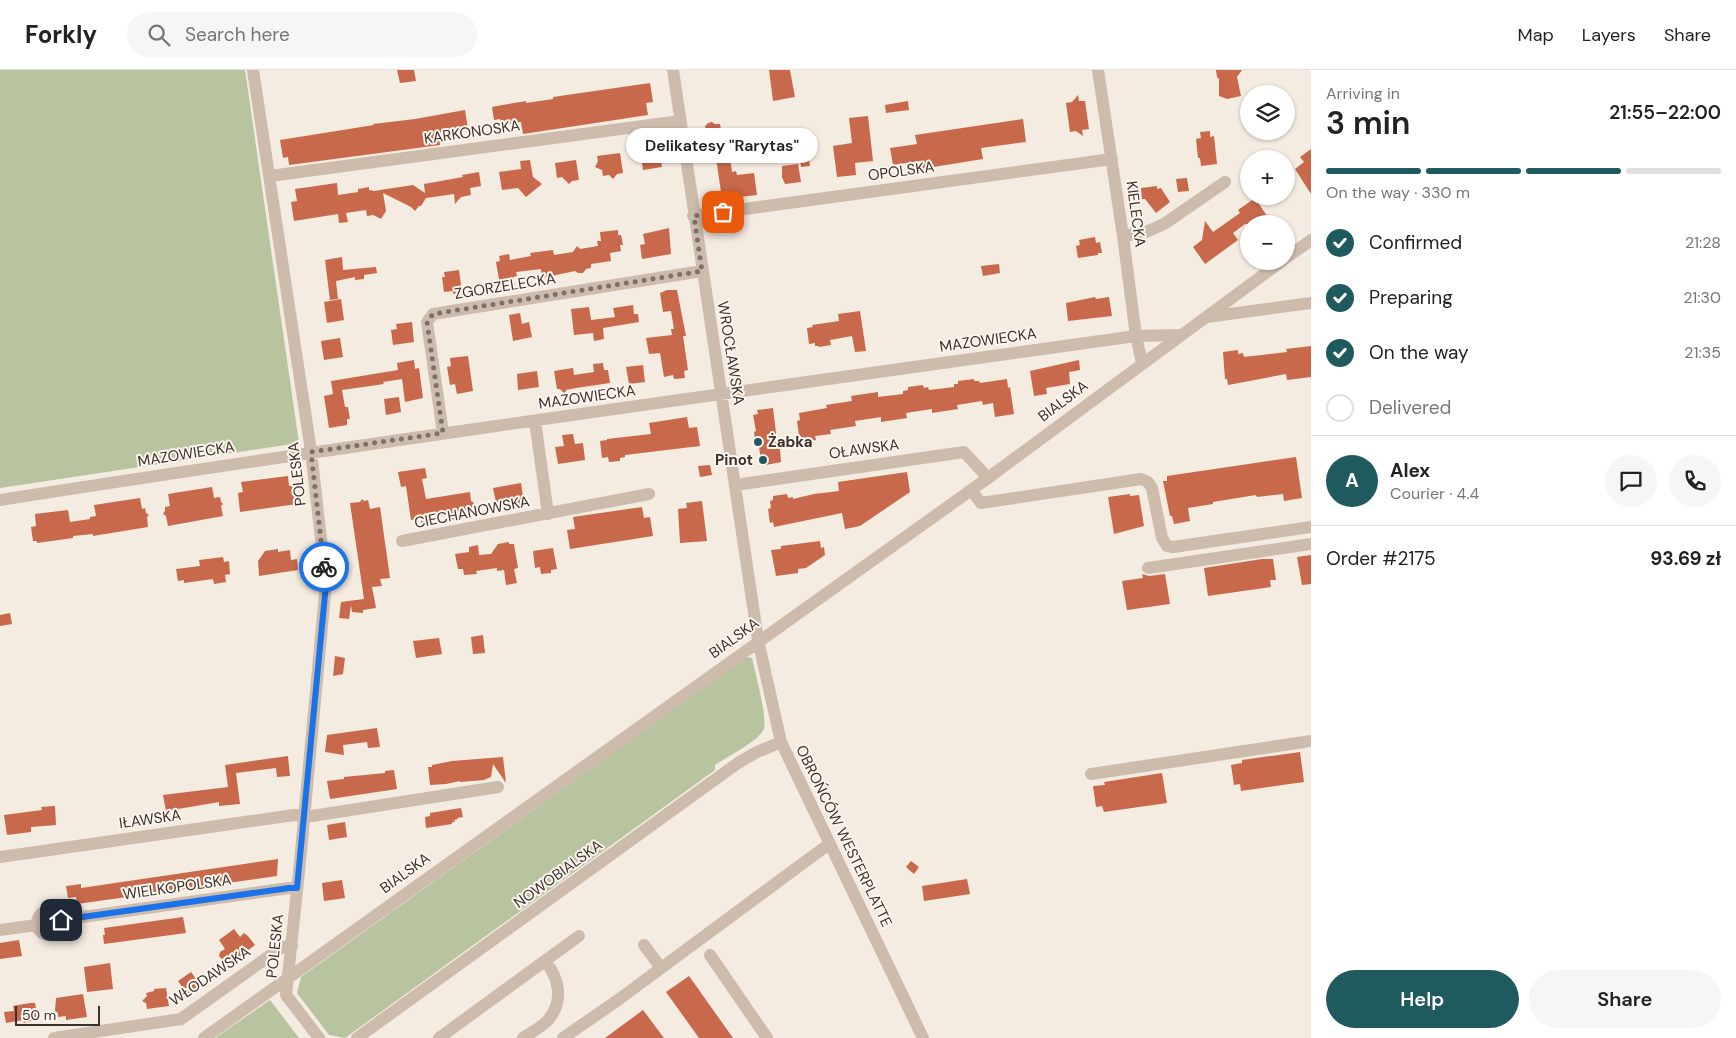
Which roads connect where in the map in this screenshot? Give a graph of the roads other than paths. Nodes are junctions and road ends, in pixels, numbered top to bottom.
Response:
1 (253, 70) edge
2 (673, 70) edge
3 (1098, 70) edge
4 (680, 120) junction
5 (1112, 159) junction
6 (270, 176) junction
7 (1225, 182) dead end
8 (694, 216) junction
9 (1123, 236) junction
10 (1311, 240) edge
11 (1295, 252) edge
12 (1270, 270) edge
13 (702, 271) junction
14 (1311, 303) edge
15 (1205, 317) junction
16 (1180, 335) junction
17 (1136, 336) junction
18 (1142, 363) junction
19 (721, 394) junction
20 (535, 421) junction
21 (443, 433) junction
22 (311, 452) junction
23 (988, 478) junction
24 (735, 484) junction
25 (971, 490) junction
26 (649, 494) dead end
27 (0, 500) edge
28 (548, 514) junction
29 (1311, 527) edge
30 (402, 541) dead end
31 (1311, 544) edge
32 (1148, 568) dead end
33 (758, 640) junction
34 (1311, 741) edge
35 (781, 742) junction
36 (1091, 774) dead end
37 (498, 787) dead end
38 (305, 816) junction
39 (829, 844) junction
40 (0, 857) edge
41 (297, 888) junction
42 (61, 920) junction
43 (36, 925) junction
44 (0, 930) edge
45 (579, 936) dead end
46 (699, 939) junction
47 (644, 945) dead end
48 (292, 946) junction
49 (545, 961) junction
50 (661, 968) junction
51 (287, 978) junction
52 (54, 1038) edge
53 (204, 1038) edge
54 (320, 1038) edge
55 (357, 1038) edge
56 (439, 1038) edge
57 (523, 1038) edge
58 (563, 1038) edge
59 (767, 1038) edge
60 (923, 1038) edge

1 - 6 street, POLESKA
2 - 4 street, WROCŁAWSKA
3 - 5 street, KIELECKA
4 - 6 street, KARKONOSKA
4 - 8 street, WROCŁAWSKA
5 - 8 street, OPOLSKA
5 - 9 street, KIELECKA
6 - 22 street, POLESKA
7 - 9 street
8 - 13 street, WROCŁAWSKA
9 - 17 street, KIELECKA
10 - 11 street
12 - 15 street, BIALSKA
13 - 19 street, WROCŁAWSKA
13 - 21 street, ZGORZELECKA
14 - 15 street
15 - 16 street, BIALSKA
16 - 17 street, MAZOWIECKA
16 - 18 street, BIALSKA
17 - 18 street, KIELECKA
17 - 19 street, MAZOWIECKA
18 - 23 street, BIALSKA
19 - 20 street, MAZOWIECKA
19 - 24 street, WROCŁAWSKA
20 - 21 street, MAZOWIECKA
20 - 28 street, CIECHANOWSKA
21 - 22 street, MAZOWIECKA
22 - 27 street, MAZOWIECKA
22 - 38 street, POLESKA
23 - 24 street, OŁAWSKA
23 - 25 street, BIALSKA
24 - 33 street, WROCŁAWSKA
25 - 29 street
25 - 33 street, BIALSKA
26 - 28 street, CIECHANOWSKA
28 - 30 street, CIECHANOWSKA
31 - 32 street
33 - 35 street, OBROŃCÓW WESTERPLATTE
33 - 51 street, BIALSKA
34 - 36 street
35 - 39 street, OBROŃCÓW WESTERPLATTE
35 - 55 street, NOWOBIALSKA
37 - 38 street
38 - 40 street, IŁAWSKA
38 - 41 street, POLESKA
39 - 46 street
39 - 60 street, OBROŃCÓW WESTERPLATTE
41 - 42 street, WIELKOPOLSKA
41 - 48 street, POLESKA
42 - 43 street, WIELKOPOLSKA
42 - 43 street
43 - 44 street
45 - 49 street
46 - 50 street
46 - 59 street
47 - 50 street
48 - 51 street, POLESKA
48 - 52 street, WŁODAWSKA
49 - 56 street
49 - 57 street
50 - 58 street
51 - 53 street, BIALSKA
51 - 54 street, POLESKA

